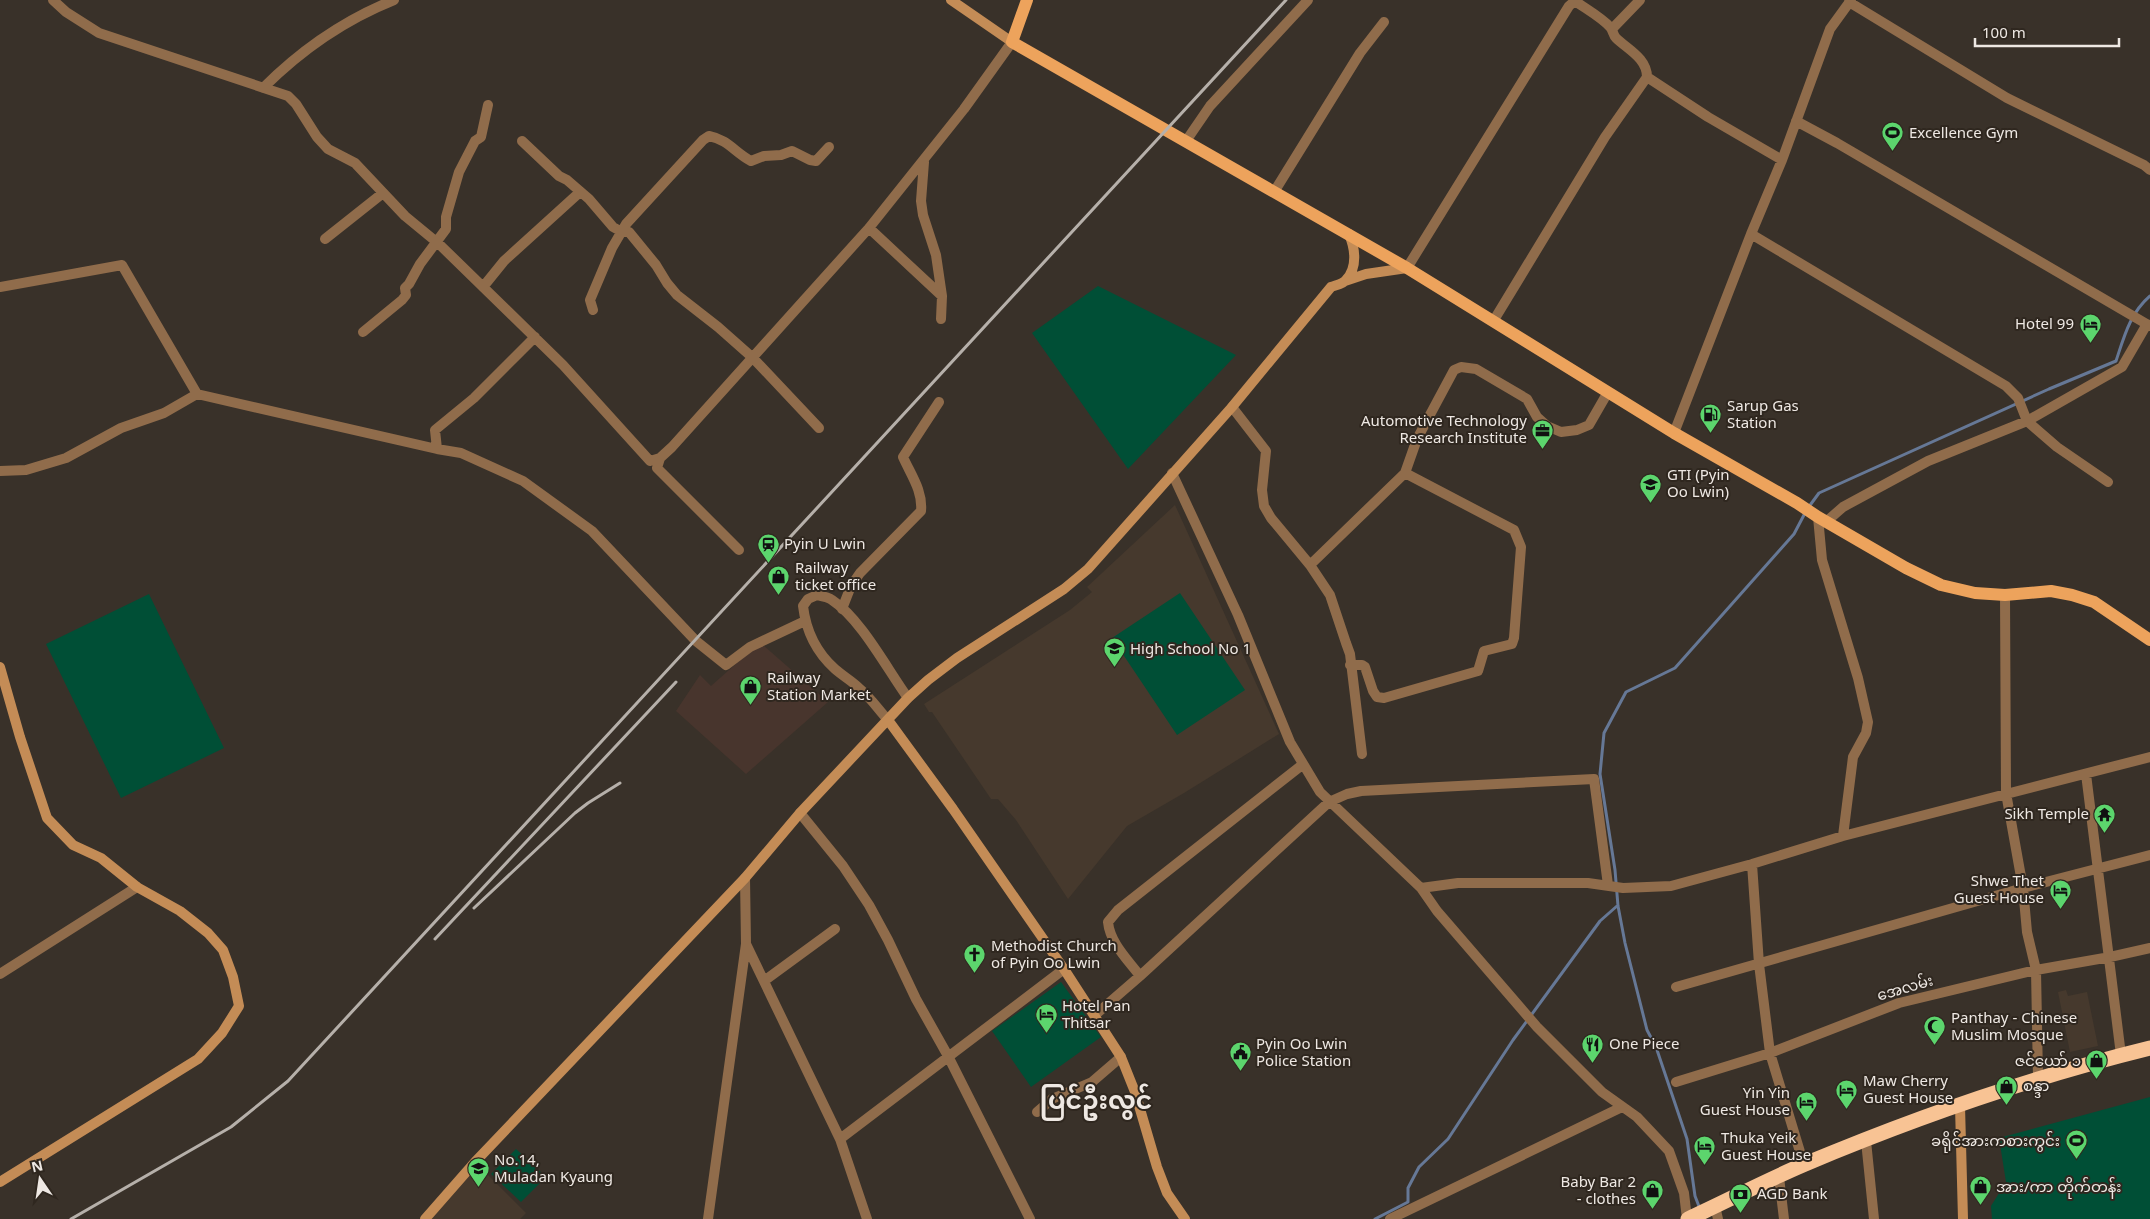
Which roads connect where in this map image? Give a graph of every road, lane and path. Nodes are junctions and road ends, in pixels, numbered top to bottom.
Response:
1 (53, 0) edge
2 (394, 0) edge
3 (952, 0) edge
4 (1027, 0) edge
5 (1308, 0) edge
6 (1640, 0) edge
7 (1850, 1) edge
8 (1384, 22) dead end
9 (1612, 29) junction
10 (1012, 42) junction
11 (1647, 77) junction
12 (263, 88) junction
13 (488, 105) dead end
14 (1796, 122) junction
15 (522, 140) dead end
16 (1186, 141) junction
17 (829, 148) dead end
18 (1782, 160) junction
19 (924, 161) junction
20 (2150, 170) edge
21 (580, 192) junction
22 (1274, 192) junction
23 (383, 193) junction
24 (869, 228) junction
25 (622, 232) junction
26 (1349, 233) junction
27 (1751, 234) junction
28 (326, 239) dead end
29 (437, 242) junction
30 (1407, 268) junction
31 (1346, 281) junction
32 (0, 287) edge
33 (483, 287) junction
34 (942, 296) junction
35 (593, 310) dead end
36 (941, 319) dead end
37 (1494, 320) junction
38 (2146, 323) edge
39 (363, 332) dead end
40 (534, 338) junction
41 (753, 358) junction
42 (1608, 392) junction
43 (196, 394) junction
44 (939, 402) dead end
45 (1232, 407) junction
46 (2027, 420) junction
47 (819, 428) dead end
48 (1674, 433) junction
49 (437, 449) junction
50 (660, 458) junction
51 (0, 471) edge
52 (1405, 472) junction
53 (1172, 473) junction
54 (2108, 482) dead end
55 (1815, 514) junction
56 (739, 550) dead end
57 (1310, 565) junction
58 (2005, 595) junction
59 (842, 609) junction
60 (804, 620) junction
61 (2150, 640) edge
62 (1350, 665) junction
63 (0, 667) edge
64 (908, 698) junction
65 (888, 720) junction
66 (1362, 754) dead end
67 (2150, 757) edge
68 (1302, 765) junction
69 (2086, 774) junction
70 (2006, 793) junction
71 (1329, 802) junction
72 (800, 813) junction
73 (1843, 836) junction
74 (2150, 855) edge
75 (1752, 864) junction
76 (2098, 869) junction
77 (745, 878) junction
78 (1609, 885) junction
79 (138, 887) junction
80 (1421, 888) junction
81 (2023, 888) junction
82 (834, 929) dead end
83 (746, 944) junction
84 (2150, 948) edge
85 (2110, 957) junction
86 (1759, 964) junction
87 (1064, 969) junction
88 (2036, 970) junction
89 (0, 974) edge
90 (1140, 976) junction
91 (764, 981) junction
92 (1676, 987) dead end
93 (1095, 1014) junction
94 (2150, 1048) edge
95 (1770, 1053) junction
96 (948, 1056) junction
97 (2121, 1056) junction
98 (1121, 1057) junction
99 (2038, 1078) junction
100 (1676, 1082) dead end
101 (1960, 1106) junction
102 (1622, 1107) junction
103 (1037, 1112) dead end
104 (840, 1139) junction
105 (1866, 1141) junction
106 (1804, 1165) junction
107 (1779, 1177) junction
108 (0, 1182) edge
109 (1702, 1215) edge
110 (424, 1219) edge
111 (708, 1219) edge
112 (867, 1219) edge
113 (1030, 1219) edge
114 (1185, 1219) edge
115 (1390, 1219) edge
116 (1784, 1219) edge
117 (1874, 1219) edge
118 (1963, 1219) edge

1 - 12 street
2 - 12 street
3 - 10 street
4 - 10 main road
5 - 16 street
6 - 9 street
7 - 14 street
7 - 20 street
8 - 22 street
9 - 11 street
9 - 30 street
10 - 16 main road
10 - 19 street
11 - 18 street
11 - 37 street
12 - 23 street
13 - 29 street
14 - 18 street
14 - 38 street
15 - 21 street
16 - 22 main road
17 - 25 street
18 - 27 street
19 - 24 street
19 - 34 street
21 - 25 street
21 - 33 street
22 - 26 main road
23 - 28 street
23 - 29 street
24 - 34 street
24 - 41 street
25 - 35 street
25 - 41 street
26 - 30 main road
26 - 31 street
27 - 46 street
27 - 48 street
29 - 33 street
29 - 39 street
30 - 31 street
30 - 37 main road
31 - 45 street
32 - 43 street
33 - 40 street
34 - 36 street
37 - 42 main road
38 - 46 street
40 - 49 street
40 - 50 street
41 - 47 street
41 - 50 street
42 - 48 main road
42 - 52 street
43 - 49 street
43 - 51 street
44 - 59 street
45 - 53 street
45 - 57 street
46 - 54 street
46 - 55 street
48 - 55 main road
49 - 60 street
50 - 56 street
52 - 57 street
52 - 62 street
53 - 64 street
53 - 68 street
55 - 58 main road
55 - 73 street
57 - 62 street
58 - 61 main road
58 - 70 street
59 - 60 street
59 - 64 street
60 - 65 street
62 - 66 street
63 - 79 street
64 - 65 street
65 - 72 street
65 - 87 street
67 - 69 street
68 - 71 street
68 - 90 street
69 - 70 street
69 - 76 street
70 - 73 street
70 - 81 street
71 - 78 street
71 - 80 street
71 - 90 street
72 - 77 street
72 - 96 street
73 - 75 street
74 - 76 street
75 - 78 street
75 - 86 street
76 - 81 street
76 - 85 street
77 - 83 street
77 - 110 street
78 - 80 street
79 - 89 street
79 - 108 street
80 - 102 street
81 - 86 street
81 - 88 street
82 - 91 street
83 - 91 street
83 - 111 street
84 - 85 street, အေလမ်း
85 - 88 street, အေလမ်း
85 - 97 street
86 - 92 street
86 - 95 street
87 - 93 street
87 - 96 street
88 - 95 street, အေလမ်း
88 - 99 street
90 - 93 street
91 - 104 street
93 - 98 street
94 - 97 highway
95 - 100 street, အေလမ်း
95 - 106 street
96 - 104 street
96 - 113 street
97 - 99 highway
98 - 103 street
98 - 114 street
99 - 101 highway
101 - 105 highway
101 - 118 street
102 - 109 street
102 - 115 street
104 - 112 street
105 - 106 highway
105 - 117 street
106 - 107 highway
107 - 109 highway
107 - 116 street

